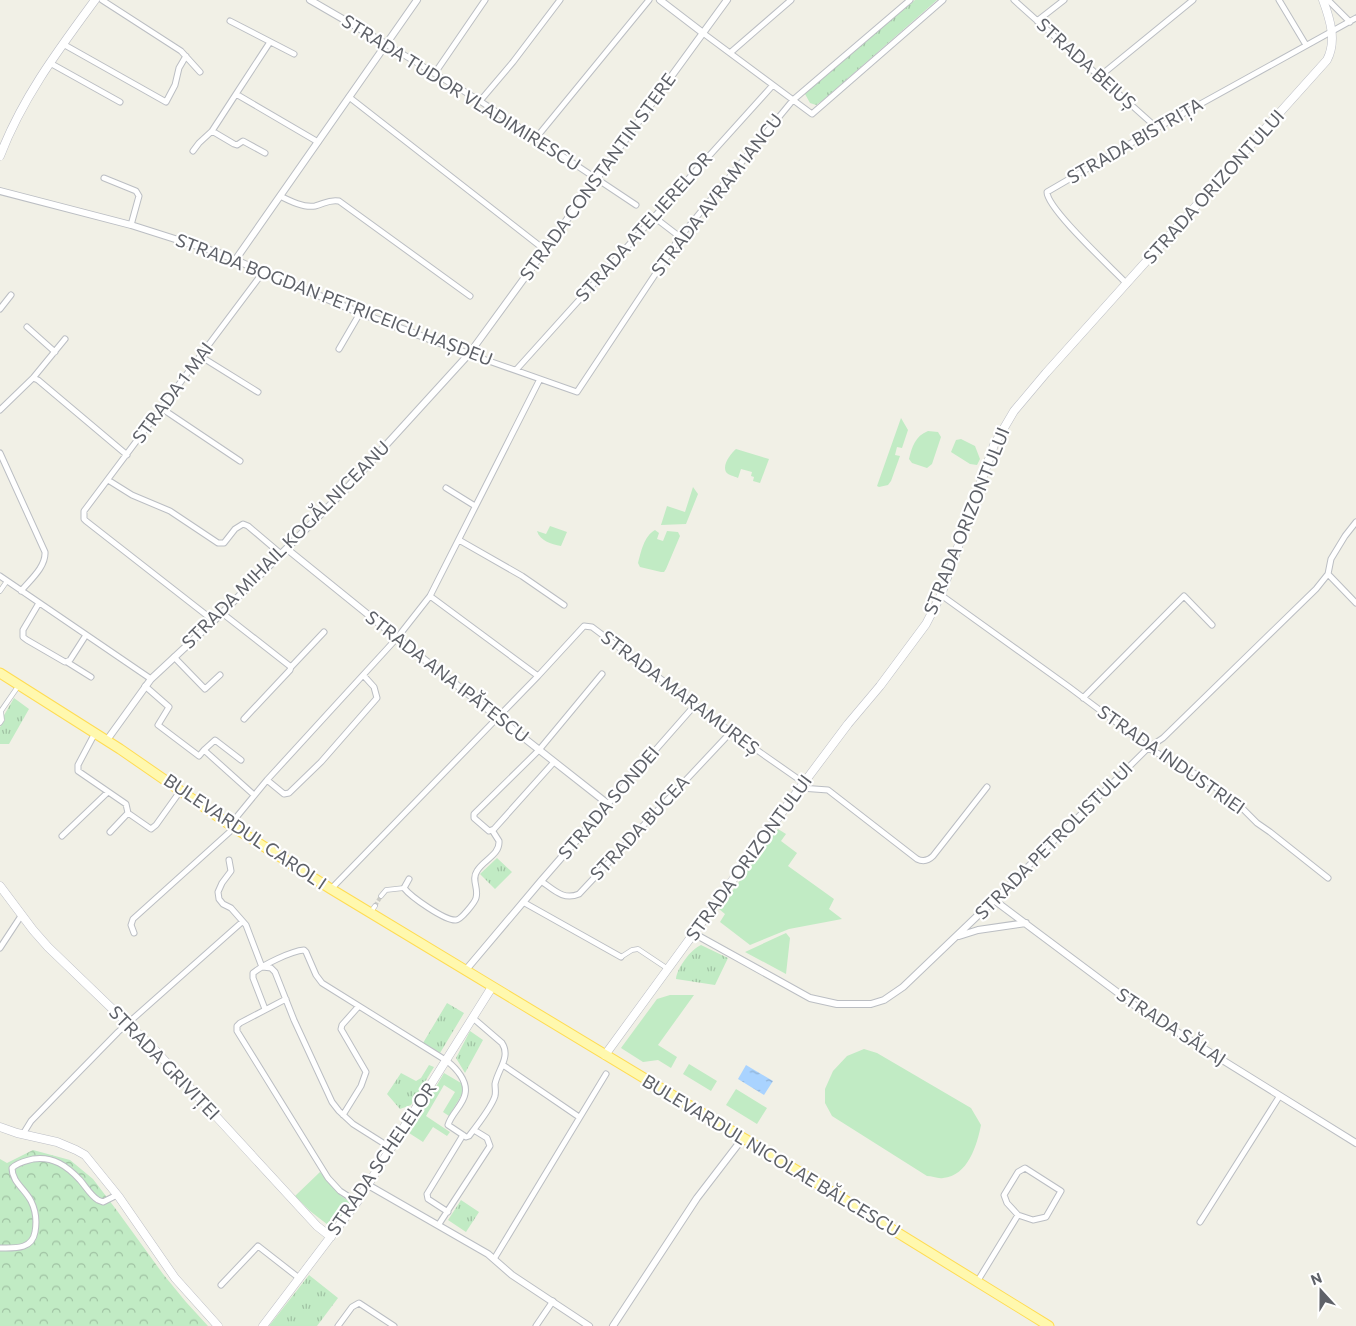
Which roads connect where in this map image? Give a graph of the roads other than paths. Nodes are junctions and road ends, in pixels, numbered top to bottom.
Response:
1 (95, 0) edge
2 (102, 0) edge
3 (310, 0) edge
4 (417, 0) edge
5 (485, 0) edge
6 (560, 0) edge
7 (649, 0) edge
8 (660, 0) edge
9 (727, 0) edge
10 (792, 0) edge
11 (910, 0) edge
12 (943, 0) edge
13 (1014, 0) edge
14 (1064, 0) edge
15 (1194, 0) edge
16 (1279, 0) edge
17 (1323, 0) edge
18 (1328, 0) edge
19 (1356, 18) edge
20 (230, 21) dead end
21 (1037, 21) junction
22 (1350, 22) junction
23 (1332, 32) junction
24 (703, 33) junction
25 (270, 42) junction
26 (63, 44) junction
27 (386, 44) junction
28 (1306, 45) junction
29 (730, 53) junction
30 (294, 54) dead end
31 (186, 56) junction
32 (50, 64) junction
33 (200, 72) dead end
34 (435, 73) junction
35 (1100, 76) junction
36 (773, 85) junction
37 (236, 94) junction
38 (349, 97) junction
39 (793, 100) junction
40 (480, 101) junction
41 (120, 102) dead end
42 (1157, 128) junction
43 (212, 131) junction
44 (536, 138) junction
45 (318, 142) junction
46 (193, 151) dead end
47 (265, 153) dead end
48 (0, 156) edge
49 (596, 177) junction
50 (104, 178) dead end
51 (1, 192) edge
52 (280, 196) junction
53 (636, 205) dead end
54 (654, 217) junction
55 (130, 225) junction
56 (680, 237) junction
57 (545, 250) junction
58 (236, 259) junction
59 (264, 271) junction
60 (1127, 284) junction
61 (11, 295) dead end
62 (470, 296) dead end
63 (0, 309) edge
64 (360, 313) junction
65 (27, 327) dead end
66 (65, 339) dead end
67 (339, 348) dead end
68 (55, 352) junction
69 (470, 354) junction
70 (200, 356) junction
71 (516, 370) junction
72 (33, 378) junction
73 (540, 379) junction
74 (258, 392) dead end
75 (577, 392) joint
76 (161, 408) junction
77 (0, 410) edge
78 (0, 454) edge
79 (126, 455) junction
80 (240, 461) dead end
81 (108, 480) junction
82 (446, 488) dead end
83 (475, 506) junction
84 (1356, 522) edge
85 (459, 540) junction
86 (284, 552) junction
87 (1328, 574) junction
88 (0, 576) edge
89 (7, 581) junction
90 (0, 591) edge
91 (21, 591) junction
92 (430, 596) junction
93 (941, 596) junction
94 (39, 603) junction
95 (564, 604) dead end
96 (1356, 604) edge
97 (222, 613) junction
98 (214, 621) junction
99 (1212, 625) dead end
100 (324, 632) dead end
101 (86, 635) junction
102 (397, 638) junction
103 (174, 657) junction
104 (68, 662) junction
105 (291, 667) junction
106 (0, 673) edge
107 (602, 674) dead end
108 (220, 675) dead end
109 (364, 676) junction
110 (538, 676) junction
111 (90, 677) dead end
112 (150, 679) junction
113 (19, 685) junction
114 (145, 686) junction
115 (1083, 698) junction
116 (695, 705) junction
117 (498, 718) junction
118 (244, 720) dead end
119 (0, 723) edge
120 (95, 732) junction
121 (731, 732) junction
122 (107, 740) junction
123 (1148, 748) junction
124 (204, 750) junction
125 (539, 750) junction
126 (240, 760) dead end
127 (554, 762) junction
128 (267, 780) junction
129 (802, 786) junction
130 (987, 787) dead end
131 (181, 790) junction
132 (108, 792) junction
133 (254, 795) junction
134 (608, 804) junction
135 (128, 813) junction
136 (232, 827) junction
137 (492, 830) junction
138 (110, 832) dead end
139 (62, 836) dead end
140 (229, 860) dead end
141 (1328, 878) dead end
142 (409, 879) dead end
143 (540, 881) junction
144 (0, 886) edge
145 (404, 888) junction
146 (331, 889) junction
147 (381, 896) tunnel mouth
148 (994, 900) junction
149 (523, 902) junction
150 (21, 916) junction
151 (242, 922) junction
152 (1026, 923) junction
153 (134, 933) dead end
154 (692, 933) junction
155 (955, 938) junction
156 (0, 948) edge
157 (621, 956) joint
158 (262, 967) junction
159 (668, 969) junction
160 (465, 971) junction
161 (492, 987) junction
162 (286, 999) junction
163 (358, 1007) junction
164 (265, 1009) junction
165 (473, 1018) junction
166 (128, 1023) junction
167 (605, 1055) junction
168 (447, 1061) junction
169 (503, 1065) junction
170 (606, 1074) dead end
171 (1279, 1097) junction
172 (343, 1115) junction
173 (579, 1117) junction
174 (0, 1127) edge
175 (474, 1130) junction
176 (23, 1134) junction
177 (463, 1135) junction
178 (743, 1138) junction
179 (1356, 1143) edge
180 (390, 1148) junction
181 (368, 1185) junction
182 (117, 1195) junction
183 (357, 1202) junction
184 (448, 1212) junction
185 (1018, 1214) junction
186 (1200, 1222) dead end
187 (439, 1224) junction
188 (330, 1238) junction
189 (0, 1248) edge
190 (494, 1259) junction
191 (299, 1278) junction
192 (976, 1282) junction
193 (222, 1285) dead end
194 (553, 1301) junction
195 (218, 1326) edge
196 (263, 1326) edge
197 (338, 1326) edge
198 (394, 1326) edge
199 (536, 1326) edge
200 (589, 1326) edge
201 (614, 1326) edge
202 (1049, 1326) edge

1 - 26 main road
2 - 31 street
3 - 27 street, STRADA TUDOR VLADIMIRESCU
4 - 27 street
5 - 34 street
6 - 40 street
7 - 44 street
8 - 24 street
9 - 24 street, STRADA CONSTANTIN STERE
10 - 29 street
11 - 39 street, STRADA AVRAM IANCU
12 - 39 street
13 - 21 street, STRADA BEIUȘ
14 - 21 street
15 - 35 street
16 - 28 street
17 - 23 main road
18 - 22 street
19 - 22 street, STRADA BISTRIȚA
20 - 25 street
21 - 35 street, STRADA BEIUȘ
22 - 23 street, STRADA BISTRIȚA
23 - 28 street, STRADA BISTRIȚA
23 - 60 main road, STRADA ORIZONTULUI
24 - 29 street
24 - 49 street, STRADA CONSTANTIN STERE
25 - 30 street
25 - 37 street
26 - 31 street
26 - 32 main road
27 - 34 street, STRADA TUDOR VLADIMIRESCU
27 - 38 street
28 - 42 street, STRADA BISTRIȚA
29 - 36 street
31 - 33 street
32 - 41 street
32 - 48 main road
34 - 40 street, STRADA TUDOR VLADIMIRESCU
35 - 42 street, STRADA BEIUȘ
36 - 39 street
36 - 54 street, STRADA ATELIERELOR
37 - 43 street
37 - 45 street
38 - 45 street
38 - 57 street
39 - 56 street, STRADA AVRAM IANCU
40 - 44 street, STRADA TUDOR VLADIMIRESCU
42 - 60 street, STRADA BISTRIȚA
43 - 46 street
43 - 47 street
44 - 49 street, STRADA TUDOR VLADIMIRESCU
45 - 52 street
49 - 53 street, STRADA TUDOR VLADIMIRESCU
49 - 57 street, STRADA CONSTANTIN STERE
50 - 55 street
51 - 55 street, STRADA BOGDAN PETRICEICU HAȘDEU
52 - 58 street
52 - 62 street
54 - 56 street
54 - 71 street, STRADA ATELIERELOR
55 - 58 street, STRADA BOGDAN PETRICEICU HAȘDEU
56 - 75 street, STRADA AVRAM IANCU
57 - 69 street, STRADA CONSTANTIN STERE
58 - 59 street, STRADA BOGDAN PETRICEICU HAȘDEU
59 - 64 street, STRADA BOGDAN PETRICEICU HAȘDEU
59 - 70 street, STRADA 1 MAI
60 - 93 main road, STRADA ORIZONTULUI
61 - 63 street
64 - 67 street
64 - 69 street, STRADA BOGDAN PETRICEICU HAȘDEU
65 - 68 street
66 - 68 street
68 - 72 street
69 - 71 street, STRADA BOGDAN PETRICEICU HAȘDEU
69 - 86 street, STRADA MIHAIL KOGĂLNICEANU
70 - 74 street
70 - 76 street, STRADA 1 MAI
71 - 73 street, STRADA BOGDAN PETRICEICU HAȘDEU
72 - 77 street
72 - 79 street
73 - 75 street, STRADA BOGDAN PETRICEICU HAȘDEU
73 - 83 street
76 - 79 street, STRADA 1 MAI
76 - 80 street
78 - 91 street
79 - 81 street, STRADA 1 MAI
81 - 86 street
81 - 98 street, STRADA 1 MAI
82 - 83 street
83 - 85 street
84 - 87 street, STRADA PETROLISTULUI
85 - 92 street
85 - 95 street
86 - 97 street, STRADA MIHAIL KOGĂLNICEANU
86 - 102 street, STRADA ANA IPĂTESCU
87 - 96 street
87 - 123 street, STRADA PETROLISTULUI
88 - 89 street
89 - 90 street
89 - 91 street
91 - 94 street
92 - 102 street
92 - 110 street
93 - 115 street, STRADA INDUSTRIEI
93 - 129 main road, STRADA ORIZONTULUI
94 - 101 street
94 - 104 street
97 - 98 street, STRADA MIHAIL KOGĂLNICEANU
97 - 105 street
98 - 103 street, STRADA MIHAIL KOGĂLNICEANU
99 - 115 street, STRADA INDUSTRIEI
100 - 105 street
101 - 104 street
101 - 112 street
102 - 109 street
102 - 117 street, STRADA ANA IPĂTESCU
103 - 108 street
103 - 112 street, STRADA MIHAIL KOGĂLNICEANU
104 - 111 street
105 - 118 street
106 - 113 main road, BULEVARDUL CAROL I
107 - 125 street
109 - 128 street
109 - 128 street
110 - 116 street, STRADA MARAMUREȘ
110 - 117 street, STRADA MARAMUREȘ
112 - 114 street, STRADA MIHAIL KOGĂLNICEANU
113 - 119 street
113 - 120 main road, BULEVARDUL CAROL I
114 - 122 street, STRADA MIHAIL KOGĂLNICEANU
114 - 124 street
115 - 123 street, STRADA INDUSTRIEI
116 - 121 street, STRADA MARAMUREȘ
116 - 134 street, STRADA SONDEI
117 - 125 street, STRADA ANA IPĂTESCU
117 - 146 street, STRADA MARAMUREȘ
120 - 122 main road, BULEVARDUL CAROL I
120 - 132 street
121 - 129 street, STRADA MARAMUREȘ
121 - 143 street, STRADA BUCEA
122 - 131 main road, BULEVARDUL CAROL I
123 - 141 street, STRADA INDUSTRIEI
123 - 148 street, STRADA PETROLISTULUI
124 - 126 street
124 - 133 street
125 - 127 street, STRADA ANA IPĂTESCU
125 - 137 street
127 - 134 street, STRADA ANA IPĂTESCU
127 - 137 street
128 - 133 street
129 - 130 street
129 - 154 main road, STRADA ORIZONTULUI
131 - 135 street
131 - 136 main road, BULEVARDUL CAROL I
132 - 135 street
132 - 139 street
133 - 136 street
134 - 143 street, STRADA SONDEI
135 - 138 street
136 - 146 main road, BULEVARDUL CAROL I
136 - 153 street
137 - 145 street
140 - 151 street
142 - 145 street
143 - 149 street, STRADA SONDEI
144 - 150 main road, STRADA GRIVIȚEI
145 - 147 street
146 - 160 main road, BULEVARDUL CAROL I
148 - 152 street, STRADA SĂLAJ
148 - 155 street, STRADA PETROLISTULUI
149 - 157 street
149 - 160 street, STRADA SONDEI
150 - 156 street
150 - 166 main road, STRADA GRIVIȚEI
151 - 158 street
151 - 166 street
152 - 155 street
152 - 171 street, STRADA SĂLAJ
154 - 155 street, STRADA PETROLISTULUI
154 - 159 main road, STRADA ORIZONTULUI
157 - 159 street
158 - 162 street
158 - 163 street
158 - 164 street
159 - 167 main road, STRADA ORIZONTULUI
160 - 161 main road, BULEVARDUL CAROL I
161 - 165 main road, STRADA SCHELELOR
161 - 167 main road, BULEVARDUL NICOLAE BĂLCESCU
162 - 164 street
162 - 172 street
163 - 168 street
163 - 172 street
164 - 183 street
165 - 168 main road, STRADA SCHELELOR
165 - 169 street
166 - 176 street
166 - 188 main road, STRADA GRIVIȚEI
167 - 178 main road, BULEVARDUL NICOLAE BĂLCESCU
168 - 177 street
168 - 180 main road, STRADA SCHELELOR
169 - 173 street
169 - 175 street
170 - 173 street
171 - 179 street, STRADA SĂLAJ
171 - 186 street
172 - 180 street
173 - 190 street
174 - 176 main road
175 - 177 street
175 - 184 street
176 - 182 main road
177 - 184 street
178 - 192 main road, BULEVARDUL NICOLAE BĂLCESCU
178 - 201 street
180 - 181 main road, STRADA SCHELELOR
181 - 183 main road, STRADA SCHELELOR
181 - 187 street
182 - 189 street
182 - 195 main road
183 - 188 main road, STRADA SCHELELOR
184 - 187 street
185 - 185 street
185 - 192 street
187 - 190 street
188 - 191 main road, STRADA SCHELELOR
190 - 194 street
191 - 193 street
191 - 196 main road, STRADA SCHELELOR
192 - 202 main road, BULEVARDUL NICOLAE BĂLCESCU
194 - 199 street
194 - 200 street
197 - 198 street

